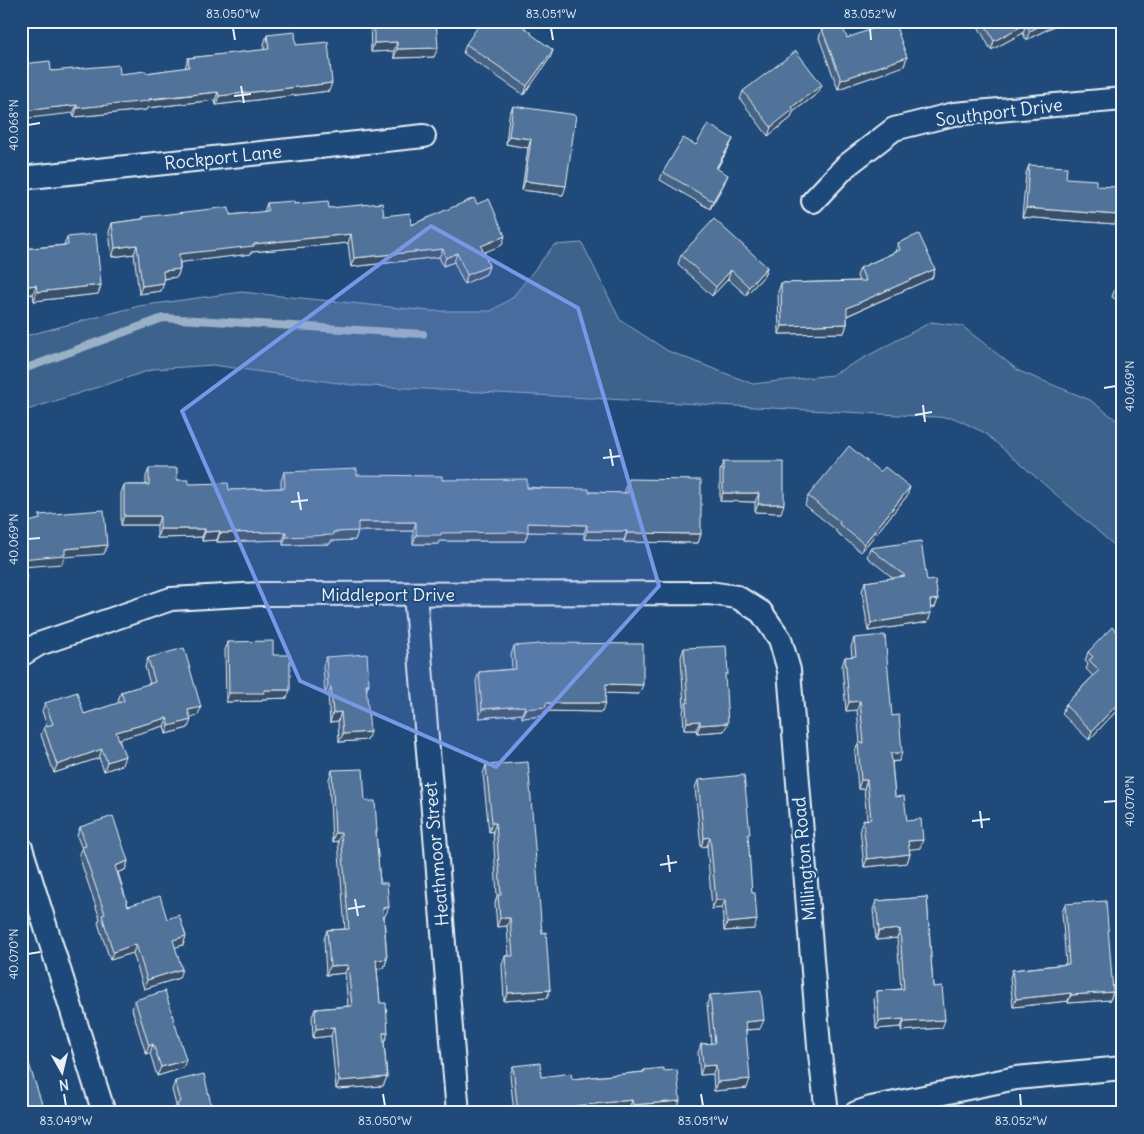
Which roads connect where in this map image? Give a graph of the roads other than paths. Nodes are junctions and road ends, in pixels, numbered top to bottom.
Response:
1 (1123, 99) edge
2 (424, 136) dead end
3 (21, 178) edge
4 (813, 201) dead end
5 (415, 594) junction
6 (761, 612) joint
7 (21, 655) edge
8 (21, 848) edge
9 (1123, 1068) edge
10 (104, 1113) edge
11 (458, 1113) edge
12 (827, 1113) edge
13 (856, 1113) edge

1 - 4 street, Southport Drive
2 - 3 street, Rockport Lane
5 - 6 street, Middleport Drive
5 - 7 street, Middleport Drive
5 - 11 street, Heathmoor Street
6 - 12 street, Millington Road
8 - 10 street
9 - 13 street

